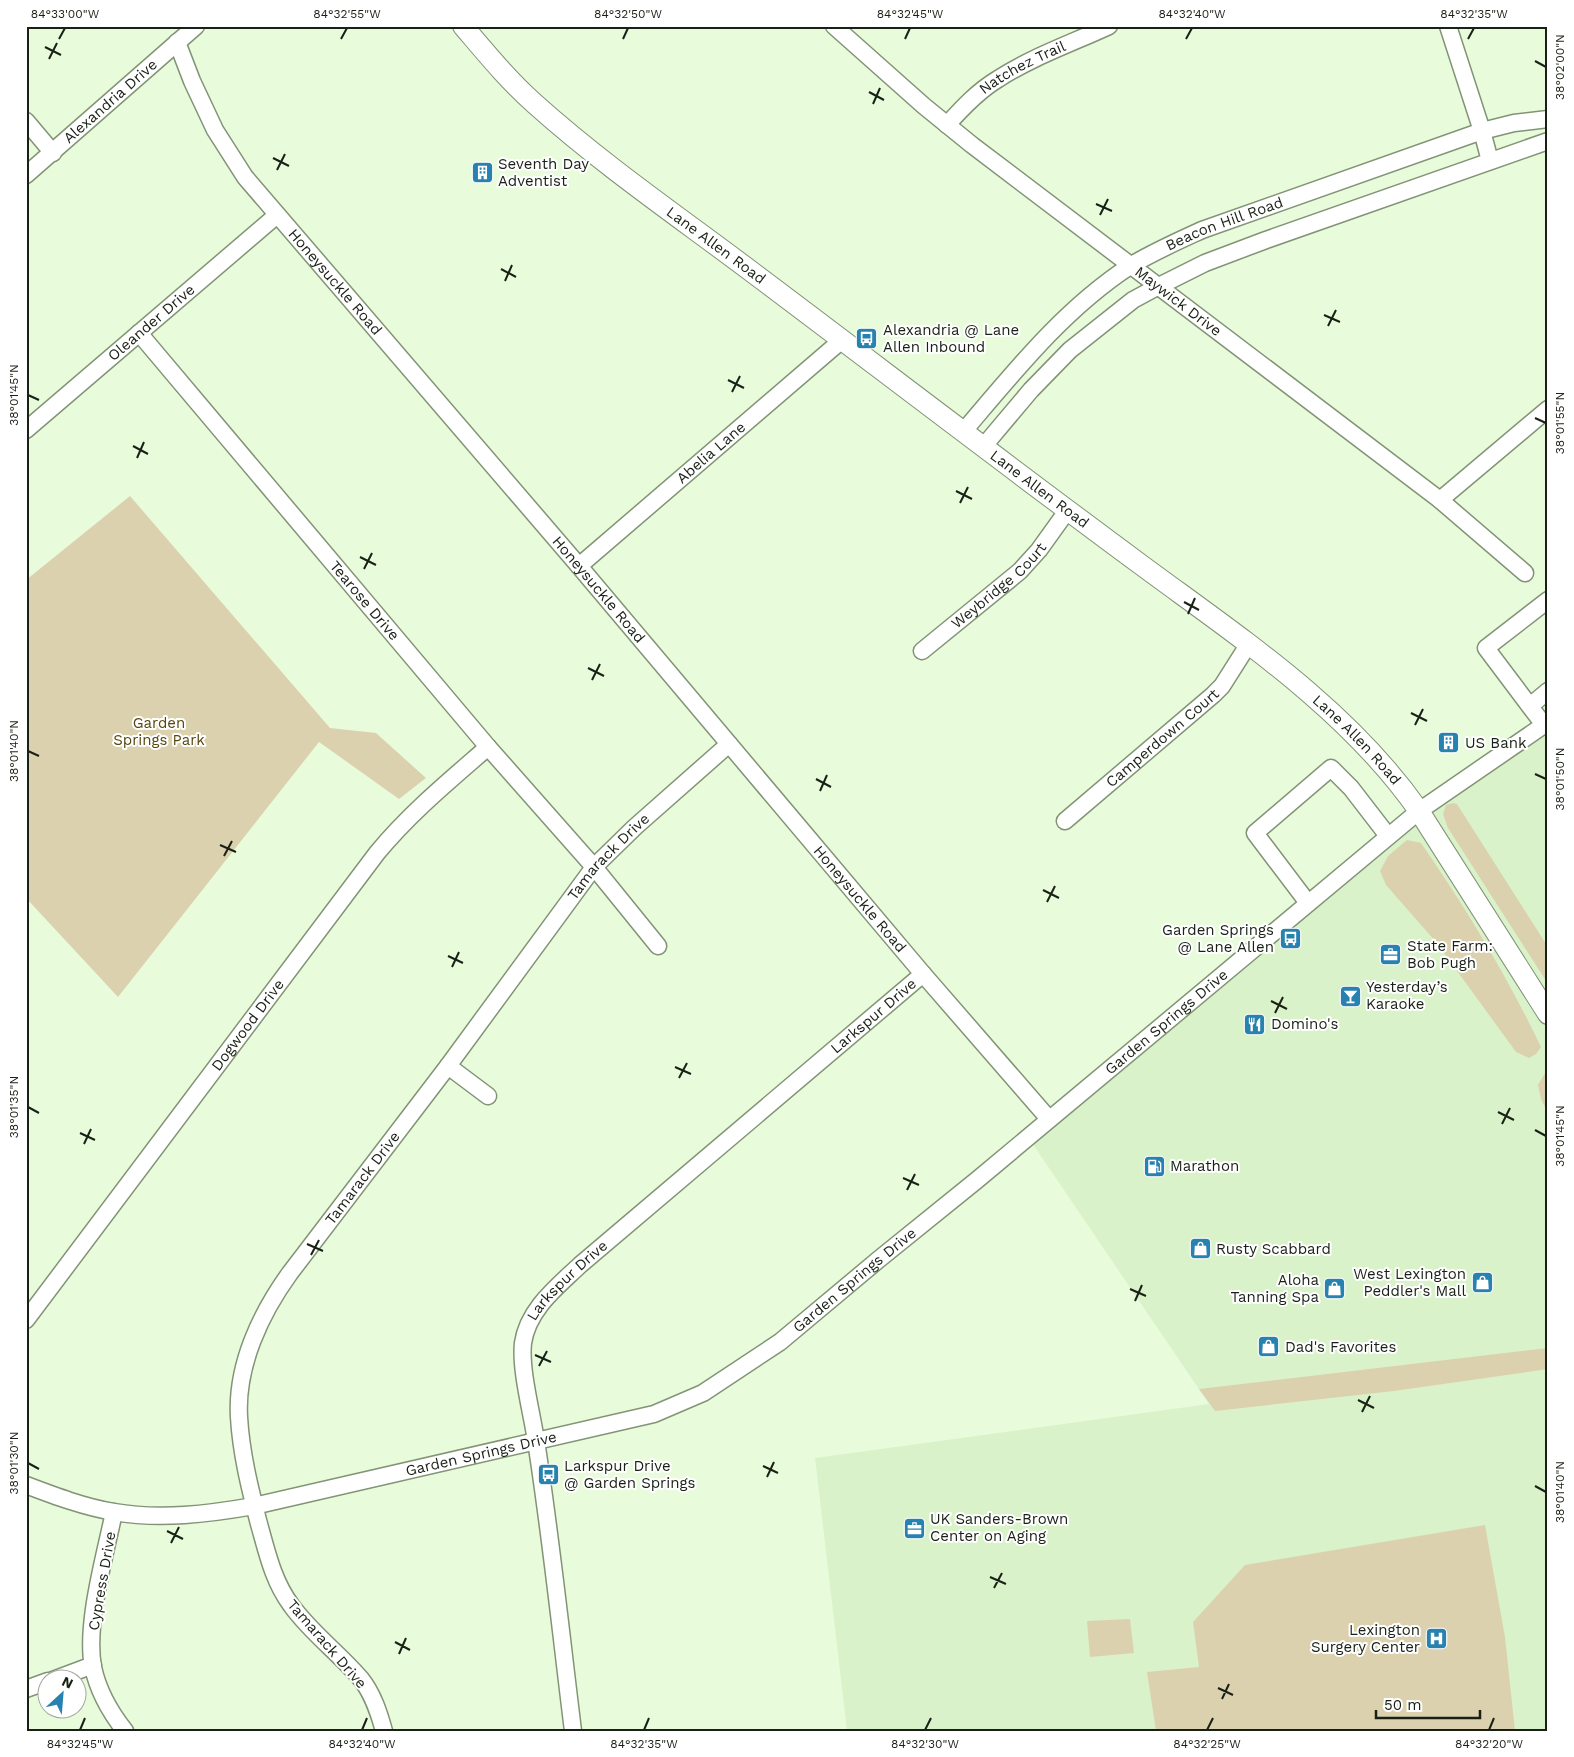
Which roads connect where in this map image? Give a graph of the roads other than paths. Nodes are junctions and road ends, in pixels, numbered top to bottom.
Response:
1 (463, 26) edge
2 (834, 26) edge
3 (1109, 26) edge
4 (1448, 26) edge
5 (186, 32) edge
6 (1548, 120) edge
7 (26, 121) edge
8 (946, 125) junction
9 (1482, 131) junction
10 (1548, 141) edge
11 (53, 152) junction
12 (1490, 161) junction
13 (26, 175) edge
14 (277, 215) junction
15 (1130, 266) junction
16 (1157, 287) junction
17 (139, 332) junction
18 (842, 340) junction
19 (1548, 409) edge
20 (26, 430) edge
21 (963, 432) junction
22 (984, 447) junction
23 (1440, 500) junction
24 (1067, 511) junction
25 (578, 566) junction
26 (1525, 573) dead end
27 (1548, 600) edge
28 (1248, 645) junction
29 (922, 651) dead end
30 (1548, 691) edge
31 (1530, 706) junction
32 (1546, 725) edge
33 (729, 744) junction
34 (488, 747) junction
35 (1419, 811) junction
36 (1065, 822) dead end
37 (1388, 836) junction
38 (594, 867) junction
39 (1308, 903) junction
40 (658, 946) dead end
41 (923, 974) junction
42 (1548, 1014) edge
43 (448, 1066) junction
44 (488, 1096) dead end
45 (1049, 1119) junction
46 (26, 1320) edge
47 (536, 1440) junction
48 (26, 1485) edge
49 (254, 1506) junction
50 (114, 1512) junction
51 (93, 1665) junction
52 (80, 1670) edge
53 (38, 1685) edge
54 (26, 1689) edge
55 (125, 1731) edge
56 (384, 1731) edge
57 (573, 1731) edge

1 - 18 main road, Lane Allen Road
2 - 8 street, Maywick Drive
3 - 8 street, Natchez Trail
4 - 9 street
5 - 11 street, Alexandria Drive
5 - 14 street, Honeysuckle Road
6 - 9 street, Beacon Hill Road
7 - 11 street
8 - 15 street, Maywick Drive
9 - 12 street
9 - 15 street, Beacon Hill Road
10 - 12 street, Beacon Hill Road
11 - 13 street, Alexandria Drive
12 - 16 street, Beacon Hill Road
14 - 17 street, Oleander Drive
14 - 25 street, Honeysuckle Road
15 - 16 street, Maywick Drive
15 - 21 street, Beacon Hill Road
16 - 22 street, Beacon Hill Road
16 - 23 street, Maywick Drive
17 - 20 street, Oleander Drive
17 - 34 street, Tearose Drive
18 - 21 main road, Lane Allen Road
18 - 25 street, Abelia Lane
19 - 23 street
21 - 22 main road, Lane Allen Road
22 - 24 main road, Lane Allen Road
23 - 26 street, Maywick Drive
24 - 28 main road, Lane Allen Road
24 - 29 street, Weybridge Court
25 - 33 street, Honeysuckle Road
27 - 31 street
28 - 35 main road, Lane Allen Road
28 - 36 street, Camperdown Court
30 - 31 street
31 - 32 street
32 - 35 street, Garden Springs Drive
33 - 38 street, Tamarack Drive
33 - 41 street, Honeysuckle Road
34 - 38 street, Tearose Drive
34 - 46 street, Dogwood Drive
35 - 37 street, Garden Springs Drive
35 - 42 main road, Lane Allen Road
37 - 39 street, Garden Springs Drive
37 - 39 street
38 - 40 street, Tearose Drive
38 - 43 street, Tamarack Drive
39 - 45 street, Garden Springs Drive
41 - 45 street, Honeysuckle Road
41 - 47 street, Larkspur Drive
43 - 44 street
43 - 49 street, Tamarack Drive
45 - 47 street, Garden Springs Drive
47 - 49 street, Garden Springs Drive
47 - 57 street, Larkspur Drive
48 - 50 street, Garden Springs Drive
49 - 50 street, Garden Springs Drive
49 - 56 street, Tamarack Drive
50 - 51 street, Cypress Drive
51 - 52 street
51 - 55 street, Cypress Drive
53 - 54 street

